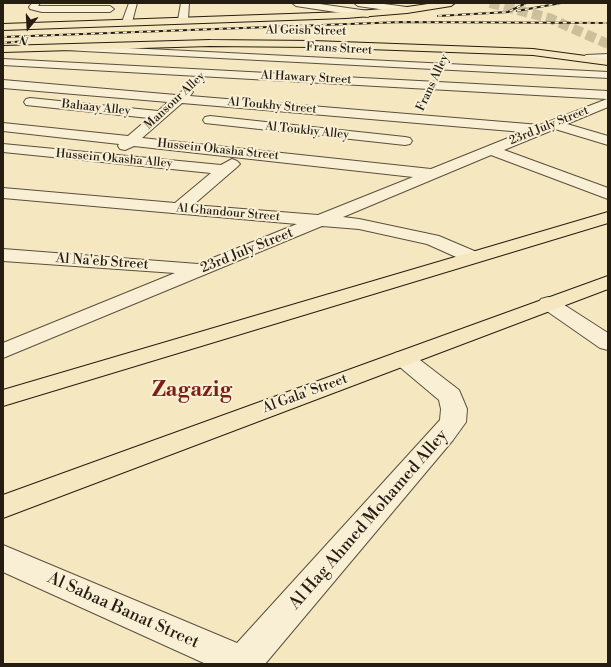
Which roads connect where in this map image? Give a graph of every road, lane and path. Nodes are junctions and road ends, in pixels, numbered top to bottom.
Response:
1 (36, 3) edge
2 (133, 3) edge
3 (185, 3) edge
4 (296, 3) edge
5 (358, 3) edge
6 (451, 3) edge
7 (322, 5) edge
8 (111, 6) edge
9 (407, 10) junction
10 (368, 14) junction
11 (290, 18) junction
12 (183, 20) junction
13 (126, 22) junction
14 (102, 23) junction
15 (3, 27) edge
16 (238, 43) junction
17 (69, 47) junction
18 (450, 49) junction
19 (3, 50) edge
20 (223, 57) junction
21 (608, 57) edge
22 (586, 58) junction
23 (3, 62) edge
24 (608, 62) edge
25 (47, 64) junction
26 (441, 67) junction
27 (137, 68) junction
28 (206, 72) junction
29 (608, 75) edge
30 (125, 80) dead end
31 (3, 84) edge
32 (18, 85) junction
33 (432, 85) junction
34 (608, 95) edge
35 (3, 96) edge
36 (180, 98) junction
37 (311, 98) dead end
38 (30, 102) dead end
39 (608, 102) edge
40 (300, 108) junction
41 (161, 115) junction
42 (417, 118) junction
43 (210, 120) dead end
44 (451, 121) junction
45 (3, 127) edge
46 (276, 127) junction
47 (548, 127) junction
48 (133, 140) junction
49 (405, 141) junction
50 (608, 141) edge
51 (3, 148) edge
52 (490, 150) junction
53 (245, 153) junction
54 (111, 158) junction
55 (348, 164) junction
56 (225, 170) junction
57 (432, 174) junction
58 (3, 193) edge
59 (608, 194) edge
60 (178, 209) junction
61 (608, 217) edge
62 (321, 221) junction
63 (3, 255) edge
64 (472, 257) junction
65 (202, 270) junction
66 (608, 282) edge
67 (548, 303) junction
68 (608, 343) edge
69 (3, 351) edge
70 (403, 358) junction
71 (3, 398) edge
72 (3, 507) edge
73 (3, 558) edge
74 (243, 663) edge

1 - 8 street
2 - 13 street
3 - 12 street
4 - 7 street
5 - 9 street
6 - 9 main road
7 - 10 street
7 - 11 street
8 - 14 street
9 - 10 main road
10 - 11 main road
11 - 12 main road
12 - 13 main road
13 - 14 main road
14 - 15 main road
16 - 17 main road, Al Geish Street
16 - 18 main road, Al Geish Street
16 - 20 street, Mansour Alley
17 - 19 main road, Al Geish Street
17 - 20 street, Frans Street
17 - 25 street
18 - 22 main road, Al Geish Street
18 - 26 street, Frans Alley
20 - 26 street, Frans Street
20 - 28 street, Mansour Alley
21 - 22 street
22 - 24 main road, Al Geish Street
23 - 25 street, Al Hawary Street
25 - 27 street, Al Hawary Street
25 - 32 street
26 - 29 street, Frans Street
26 - 33 street, Frans Alley
27 - 28 street, Al Hawary Street
27 - 30 street
28 - 33 street, Al Hawary Street
28 - 36 street, Mansour Alley
31 - 32 street, Al Toukhy Street
32 - 35 street
32 - 36 street, Al Toukhy Street
33 - 34 street, Al Hawary Street
33 - 42 street, Frans Alley
36 - 40 street, Al Toukhy Street
36 - 41 street, Mansour Alley
37 - 40 street
38 - 41 street, Bahaay Alley
39 - 47 street, 23rd July Street
40 - 42 street, Al Toukhy Street
40 - 46 street
41 - 48 street, Mansour Alley
42 - 44 street, Al Toukhy Street
43 - 46 street, Al Toukhy Alley
44 - 47 street, Al Toukhy Street
44 - 49 street
45 - 48 street, Hussein Okasha Street
46 - 49 street, Al Toukhy Alley
46 - 53 street
47 - 50 street, Al Toukhy Street
47 - 52 street, 23rd July Street
48 - 53 street, Hussein Okasha Street
48 - 54 street, Mansour Alley
49 - 55 street
51 - 54 street, Hussein Okasha Alley
52 - 57 street, 23rd July Street
52 - 59 street, 23rd July Street
53 - 55 street, Hussein Okasha Street
53 - 56 street
54 - 56 street, Hussein Okasha Alley
55 - 57 street, Hussein Okasha Street
56 - 60 street
57 - 62 street, 23rd July Street
58 - 60 street, Al Ghandour Street
60 - 62 street, Al Ghandour Street
61 - 64 main road
62 - 64 street, Al Ghandour Street
62 - 65 street, 23rd July Street
63 - 65 street, Al Na'eb Street
64 - 71 main road
65 - 69 street, 23rd July Street
66 - 67 main road, Al Gala' Street
67 - 68 street
67 - 70 main road, Al Gala' Street
70 - 72 main road, Al Gala' Street
70 - 74 street, Al Hag Ahmed Mohamed Alley
73 - 74 street, Al Sabaa Banat Street

